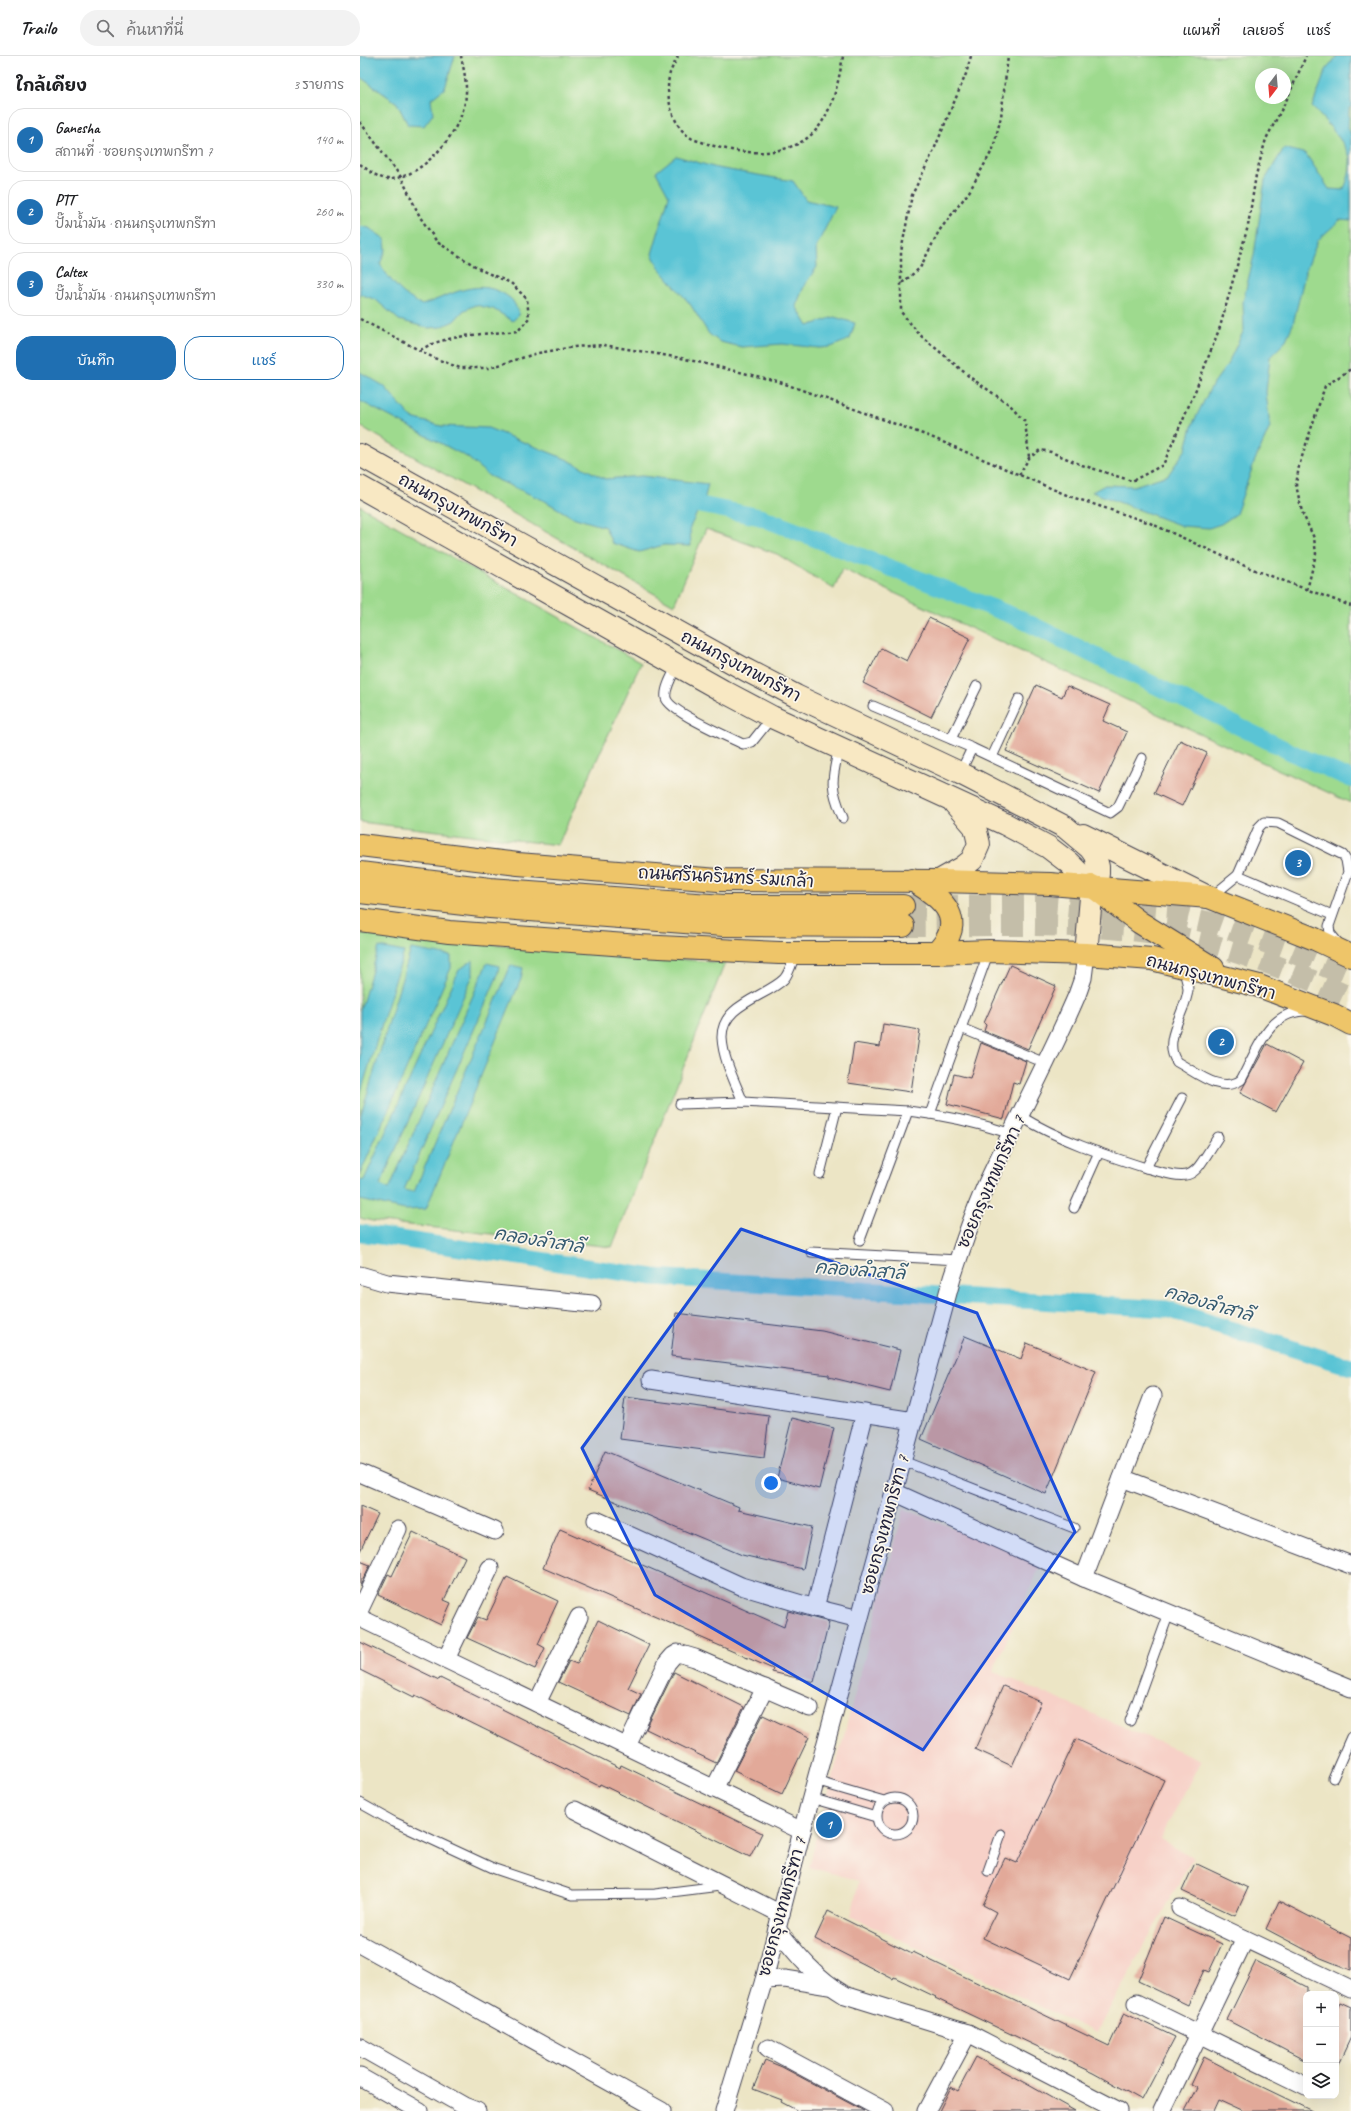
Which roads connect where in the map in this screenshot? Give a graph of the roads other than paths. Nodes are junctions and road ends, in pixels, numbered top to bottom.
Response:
1 (360, 455) edge
2 (360, 487) edge
3 (653, 619) junction
4 (641, 644) junction
5 (677, 664) junction
6 (977, 686) dead end
7 (1019, 699) dead end
8 (873, 706) dead end
9 (772, 716) junction
10 (951, 739) junction
11 (840, 748) junction
12 (972, 748) junction
13 (992, 757) junction
14 (1142, 758) dead end
15 (960, 773) junction
16 (947, 795) junction
17 (843, 818) dead end
18 (1065, 827) junction
19 (360, 845) edge
20 (360, 873) edge
21 (1238, 875) junction
22 (912, 880) junction
23 (939, 881) junction
24 (1092, 886) junction
25 (360, 892) edge
26 (1211, 898) junction
27 (1332, 915) junction
28 (360, 920) edge
29 (989, 951) junction
30 (796, 953) junction
31 (936, 953) junction
32 (1086, 954) junction
33 (1351, 956) edge
34 (1182, 966) junction
35 (1230, 979) junction
36 (1342, 1019) edge
37 (961, 1028) junction
38 (1046, 1063) junction
39 (1182, 1098) dead end
40 (743, 1102) junction
41 (680, 1104) dead end
42 (837, 1107) junction
43 (908, 1112) junction
44 (930, 1114) junction
45 (1020, 1116) junction
46 (1012, 1134) junction
47 (1218, 1137) dead end
48 (1099, 1152) junction
49 (1146, 1168) junction
50 (820, 1174) dead end
51 (1074, 1208) dead end
52 (860, 1240) dead end
53 (811, 1252) dead end
54 (958, 1260) junction
55 (360, 1275) edge
56 (592, 1304) dead end
57 (651, 1380) dead end
58 (1153, 1396) dead end
59 (865, 1413) junction
60 (914, 1421) junction
61 (903, 1461) junction
62 (360, 1473) edge
63 (1122, 1478) junction
64 (894, 1492) junction
65 (596, 1520) dead end
66 (1074, 1528) dead end
67 (398, 1529) dead end
68 (495, 1531) dead end
69 (1351, 1565) edge
70 (490, 1568) dead end
71 (1084, 1578) junction
72 (815, 1608) junction
73 (360, 1609) edge
74 (1168, 1613) junction
75 (579, 1617) dead end
76 (360, 1618) edge
77 (859, 1619) junction
78 (446, 1659) junction
79 (765, 1688) junction
80 (1351, 1688) edge
81 (537, 1703) junction
82 (810, 1708) dead end
83 (1130, 1721) dead end
84 (1351, 1737) edge
85 (627, 1746) junction
86 (1334, 1778) dead end
87 (815, 1781) junction
88 (714, 1789) junction
89 (810, 1798) junction
90 (884, 1801) junction
91 (360, 1803) edge
92 (574, 1810) dead end
93 (876, 1817) junction
94 (802, 1831) junction
95 (1002, 1834) dead end
96 (988, 1871) dead end
97 (724, 1885) junction
98 (1180, 1908) dead end
99 (779, 1922) junction
100 (1245, 1939) junction
101 (360, 1944) edge
102 (764, 1980) junction
103 (829, 1986) junction
104 (1351, 1989) edge
105 (1136, 2003) dead end
106 (968, 2033) junction
107 (1199, 2034) junction
108 (360, 2047) edge
109 (768, 2048) dead end
110 (360, 2077) edge
111 (1303, 2085) edge
112 (420, 2111) edge
113 (477, 2111) edge
114 (662, 2111) edge
115 (724, 2111) edge
116 (885, 2111) edge
117 (926, 2111) edge
118 (1119, 2111) edge
119 (1162, 2111) edge

1 - 3 main road, ถนนกรุงเทพกรีฑา
2 - 4 main road, ถนนกรุงเทพกรีฑา
3 - 4 main road
3 - 15 main road, ถนนกรุงเทพกรีฑา
4 - 5 main road, ถนนกรุงเทพกรีฑา
5 - 9 main road, ถนนกรุงเทพกรีฑา
5 - 9 lane
6 - 10 lane
7 - 13 lane
8 - 10 lane
9 - 11 main road, ถนนกรุงเทพกรีฑา
10 - 12 lane
11 - 16 main road, ถนนกรุงเทพกรีฑา
11 - 17 lane
12 - 13 lane
12 - 15 lane
13 - 14 lane
15 - 18 main road, ถนนกรุงเทพกรีฑา
16 - 23 main road
16 - 24 main road, ถนนกรุงเทพกรีฑา
18 - 24 main road, ถนนกรุงเทพกรีฑา
18 - 26 main road
19 - 22 main road, ถนนศรีนครินทร์-ร่มเกล้า
20 - 25 main road, ถนนศรีนครินทร์-ร่มเกล้า
21 - 26 lane
21 - 27 lane
21 - 27 lane
22 - 23 main road, ถนนศรีนครินทร์-ร่มเกล้า
22 - 31 main road
23 - 24 main road, ถนนศรีนครินทร์-ร่มเกล้า
24 - 26 main road
24 - 32 main road, ถนนกรุงเทพกรีฑา
24 - 35 main road
26 - 33 main road
27 - 33 lane
28 - 30 main road
29 - 31 main road
29 - 32 main road
29 - 37 lane
30 - 31 main road
30 - 40 lane
32 - 34 main road, ถนนกรุงเทพกรีฑา
32 - 38 street, ซอยกรุงเทพกรีฑา 7
34 - 35 main road, ถนนกรุงเทพกรีฑา
34 - 36 lane
35 - 36 main road, ถนนกรุงเทพกรีฑา
37 - 38 lane
37 - 44 lane
38 - 45 street, ซอยกรุงเทพกรีฑา 7
39 - 49 lane
40 - 41 lane
40 - 42 lane
42 - 43 lane
42 - 50 lane
43 - 44 lane
43 - 52 lane
44 - 46 lane
45 - 46 street, ซอยกรุงเทพกรีฑา 7
45 - 48 lane
46 - 54 street, ซอยกรุงเทพกรีฑา 7
47 - 49 lane
48 - 49 lane
48 - 51 lane
53 - 54 lane
54 - 60 street, ซอยกรุงเทพกรีฑา 7
55 - 56 street
57 - 59 street
58 - 63 street
59 - 60 street
59 - 72 street
60 - 61 street, ซอยกรุงเทพกรีฑา 7
61 - 64 street, ซอยกรุงเทพกรีฑา 7
61 - 66 lane
62 - 68 street
63 - 69 street
63 - 71 street
64 - 71 street
64 - 77 street, ซอยกรุงเทพกรีฑา 7
65 - 72 street
67 - 73 street
70 - 78 street
71 - 74 street
72 - 77 street
74 - 80 street
74 - 83 lane
75 - 81 street
76 - 78 street
77 - 87 street, ซอยกรุงเทพกรีฑา 7
78 - 81 street
79 - 82 street
79 - 85 street
79 - 88 street
81 - 85 street
84 - 86 lane
85 - 88 street
87 - 89 street, ซอยกรุงเทพกรีฑา 7
87 - 90 lane
88 - 94 street
89 - 93 lane
89 - 94 street, ซอยกรุงเทพกรีฑา 7
90 - 93 lane
90 - 93 lane
91 - 97 lane
92 - 97 street
94 - 99 street, ซอยกรุงเทพกรีฑา 7
95 - 96 lane
97 - 99 street
98 - 100 street
99 - 102 street, ซอยกรุงเทพกรีฑา 7
99 - 103 street
100 - 104 street
100 - 107 street
101 - 114 street
102 - 103 street
102 - 115 street, ซอยกรุงเทพกรีฑา 7
103 - 106 street
105 - 107 street
106 - 117 street
106 - 118 street
107 - 111 street
107 - 119 street
108 - 113 street
109 - 116 street
110 - 112 street

